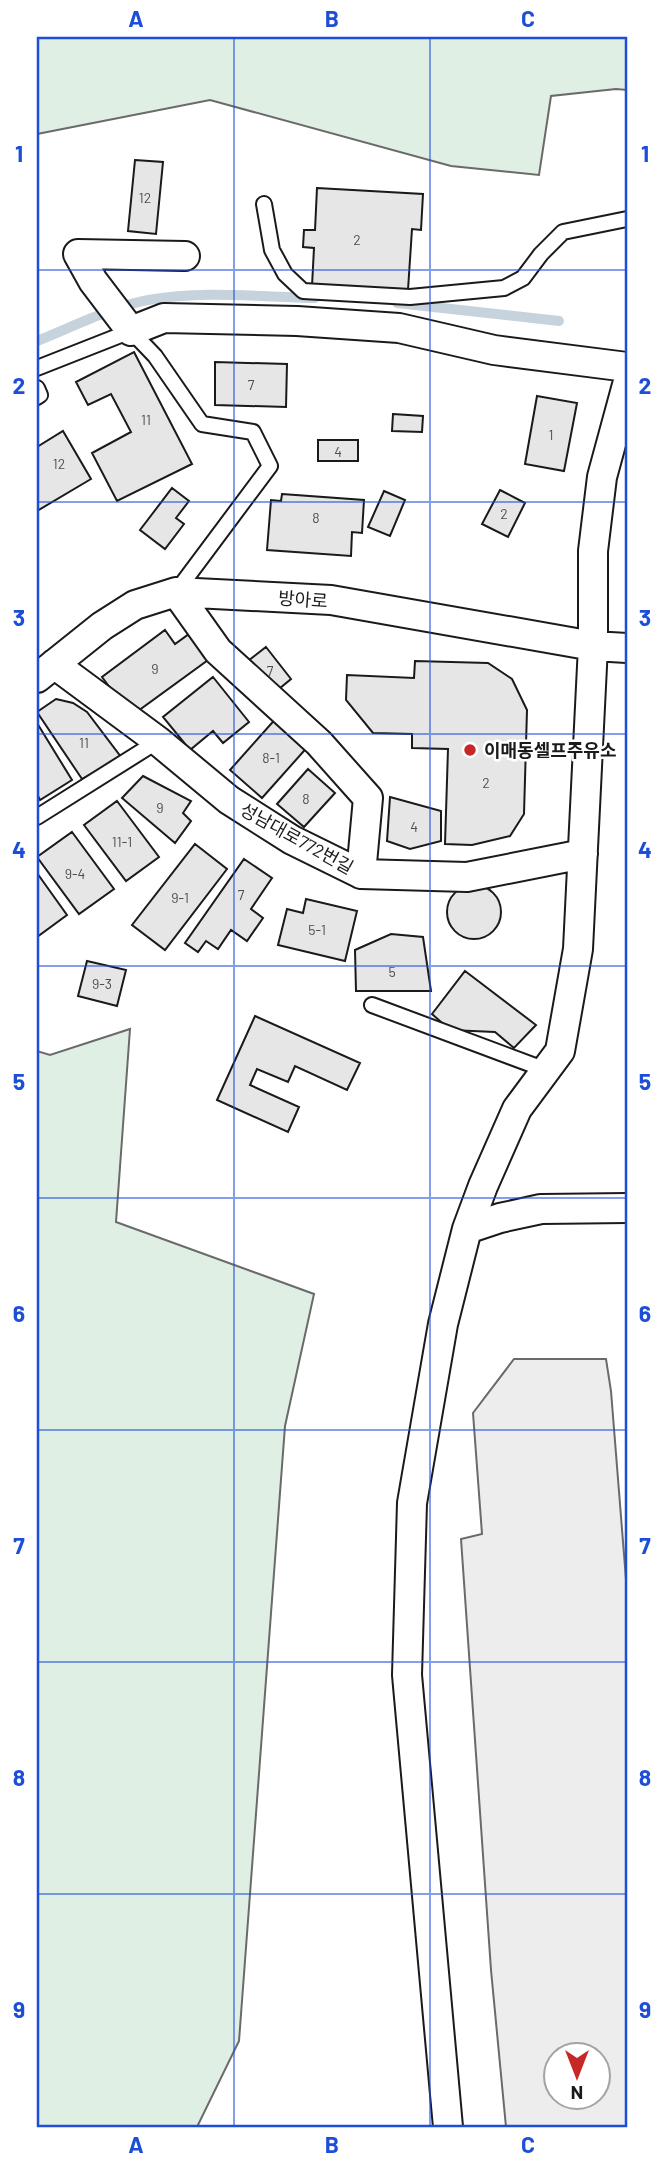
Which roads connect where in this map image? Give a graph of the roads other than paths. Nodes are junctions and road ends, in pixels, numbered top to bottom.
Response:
1 (264, 204) dead end
2 (627, 219) edge
3 (185, 256) dead end
4 (131, 331) junction
5 (627, 367) edge
6 (37, 368) edge
7 (627, 385) edge
8 (37, 388) edge
9 (37, 397) edge
10 (176, 592) junction
11 (593, 646) junction
12 (627, 648) edge
13 (45, 671) edge
14 (158, 741) junction
15 (37, 817) edge
16 (583, 854) junction
17 (361, 874) junction
18 (372, 1006) dead end
19 (546, 1070) junction
20 (627, 1208) edge
21 (467, 1229) junction
22 (449, 2127) edge

1 - 2 lane
3 - 4 street
4 - 5 street
4 - 6 lane
4 - 10 lane
7 - 11 street
8 - 9 lane
10 - 11 street, 방아로
10 - 13 street, 방아로
10 - 17 street
11 - 12 street, 방아로
11 - 16 street
13 - 14 street, 성남대로772번길
14 - 15 lane
14 - 17 street, 성남대로772번길
16 - 17 street, 성남대로772번길
16 - 19 street
18 - 19 lane
19 - 21 street
20 - 21 street
21 - 22 street

